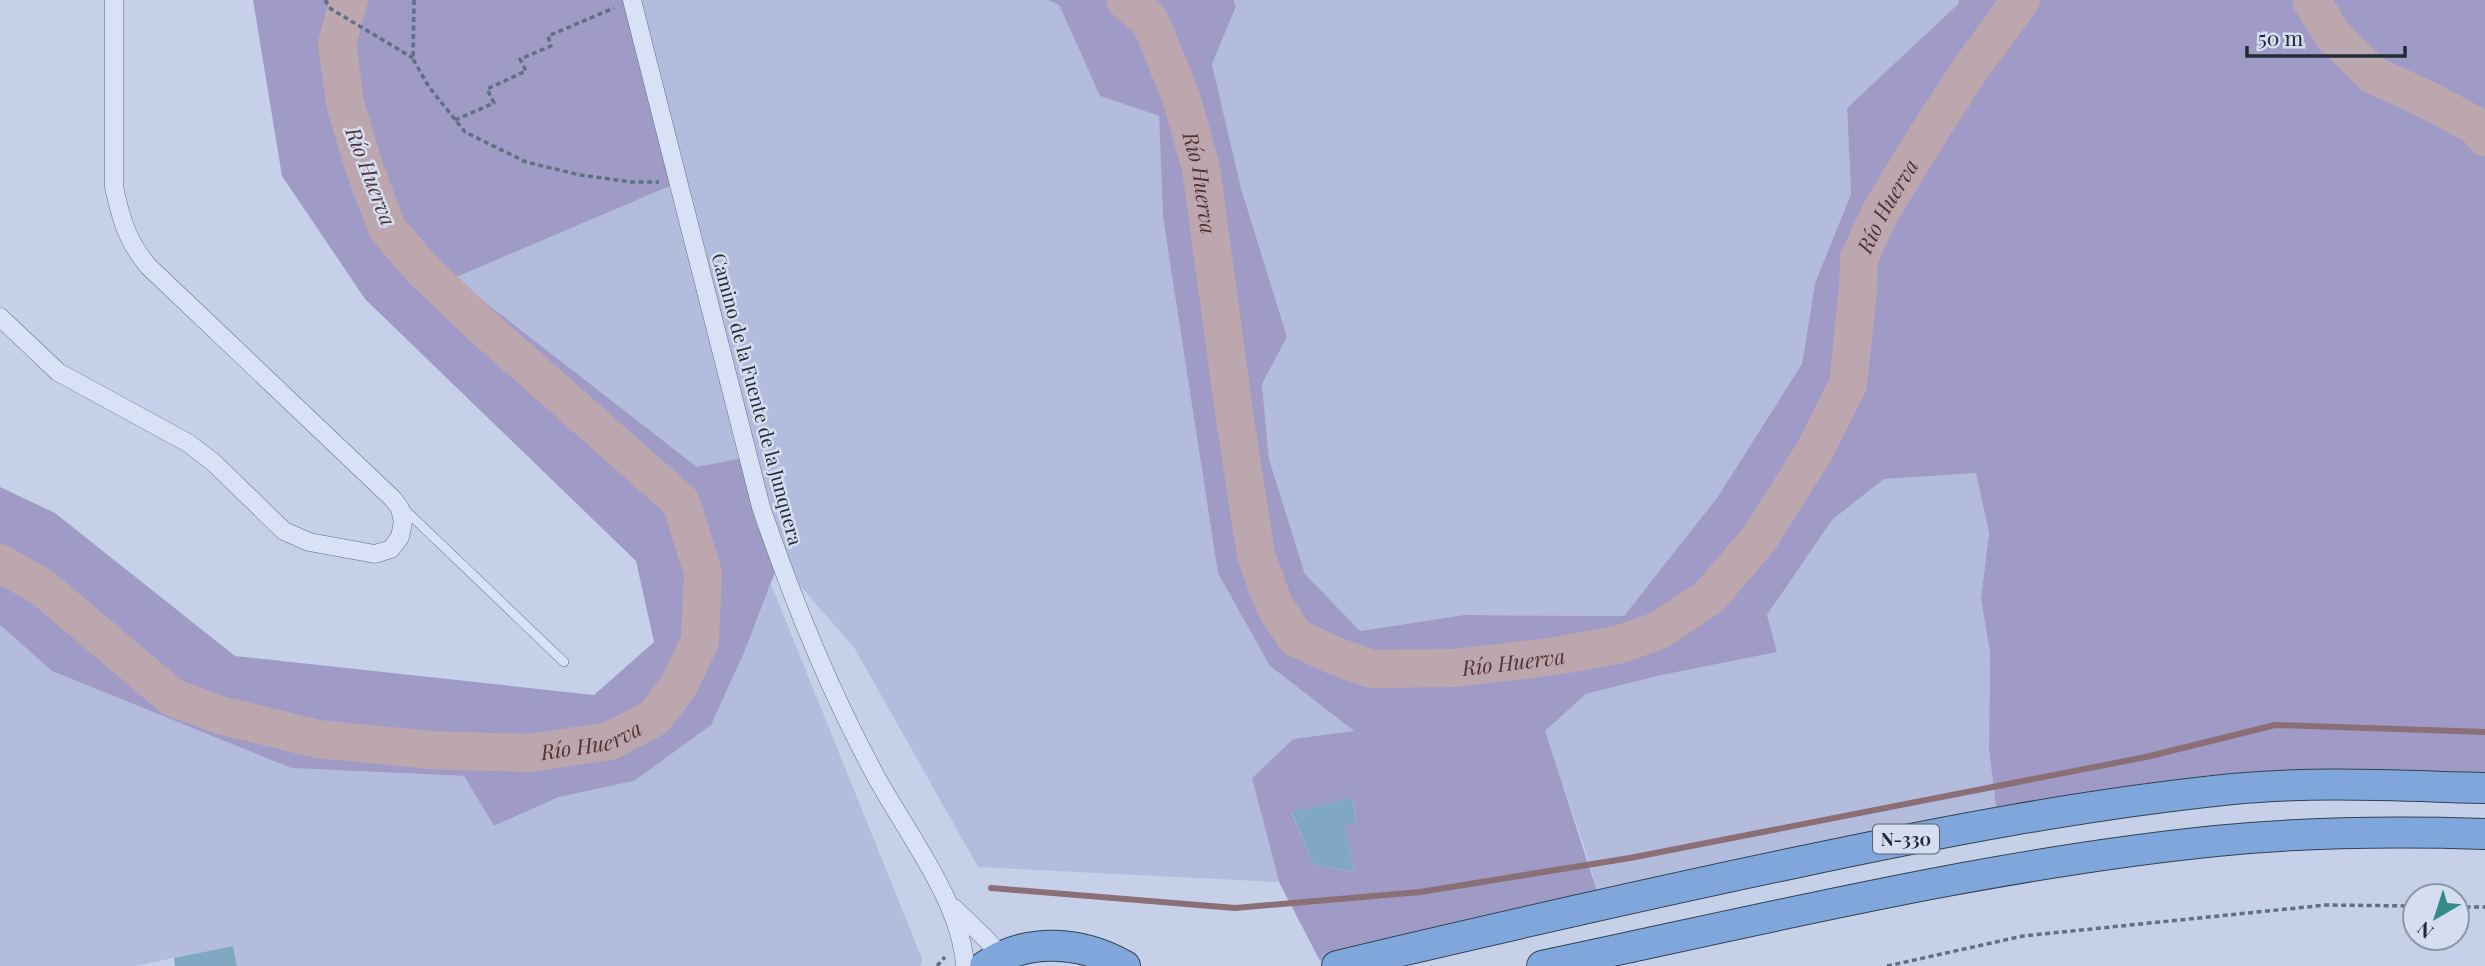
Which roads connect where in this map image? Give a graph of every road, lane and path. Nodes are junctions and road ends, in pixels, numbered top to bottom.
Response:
1 (114, 0) edge
2 (325, 0) edge
3 (414, 0) edge
4 (632, 0) edge
5 (413, 58) junction
6 (455, 120) junction
7 (679, 181) junction
8 (0, 317) edge
9 (393, 499) junction
10 (564, 662) dead end
11 (2485, 788) edge
12 (2485, 834) edge
13 (949, 903) junction
14 (2401, 906) edge
15 (993, 961) edge
16 (965, 966) edge
17 (1125, 966) edge
18 (1337, 966) edge
19 (1542, 966) edge
20 (1887, 966) edge

1 - 9 street
2 - 5 path
3 - 5 path
4 - 6 path
4 - 7 street, Camino de la Fuente de la Junquera
5 - 6 path
6 - 7 path
7 - 13 street, Camino de la Fuente de la Junquera
8 - 9 street
9 - 10 lane
11 - 18 highway, N-330
12 - 19 highway, N-330
13 - 15 street, Camino de la Fuente de la Junquera
13 - 16 street, Camino de la Fuente de la Junquera
14 - 20 path
15 - 17 highway

